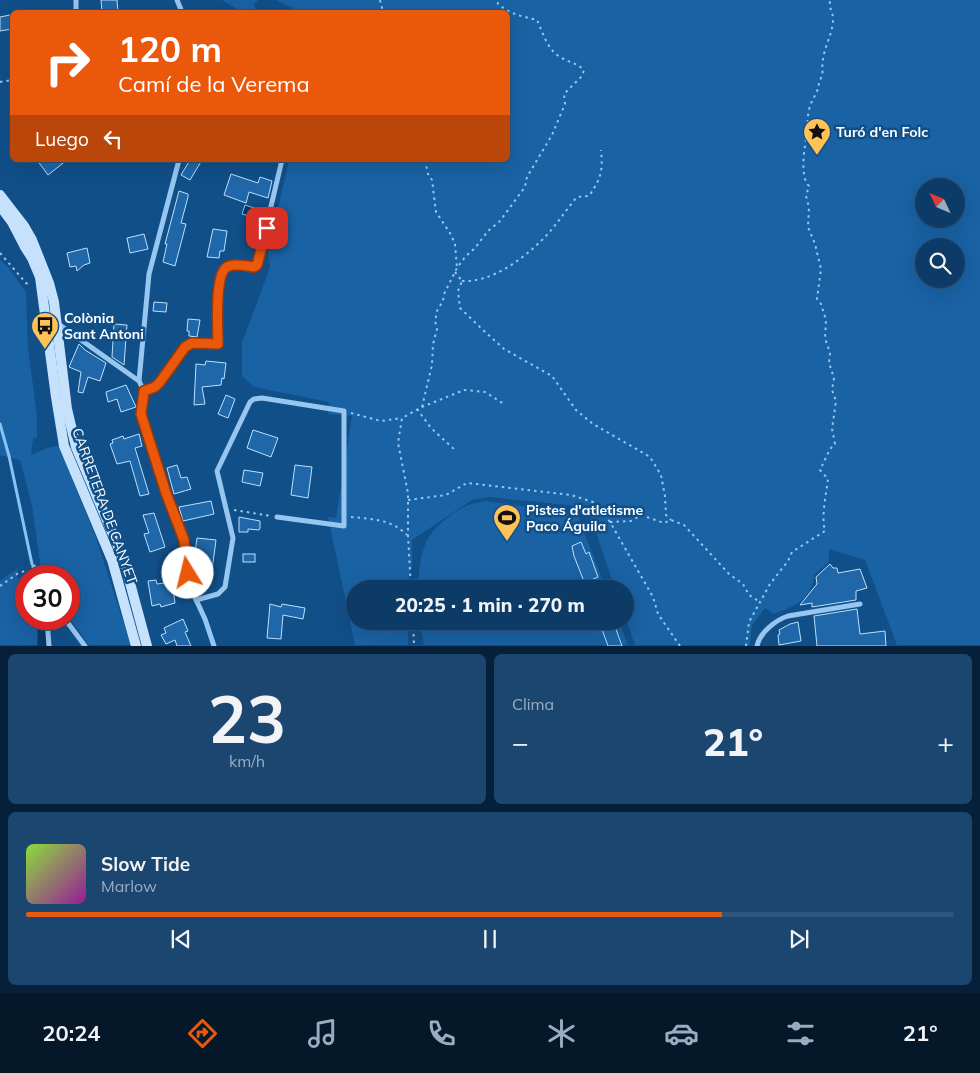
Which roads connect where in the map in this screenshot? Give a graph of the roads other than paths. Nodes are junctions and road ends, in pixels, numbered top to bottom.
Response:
1 (177, 162) edge
2 (282, 162) edge
3 (0, 195) edge
4 (0, 206) edge
5 (40, 277) junction
6 (56, 323) junction
7 (139, 381) junction
8 (144, 391) junction
9 (278, 517) road end
10 (196, 600) junction
11 (860, 604) dead end
12 (48, 630) edge
13 (73, 630) edge
14 (49, 646) edge
15 (85, 646) edge
16 (136, 646) edge
17 (146, 646) edge
18 (214, 646) edge
19 (757, 646) edge

1 - 7 street
2 - 8 street
3 - 6 street, CARRETERA DE CANYET
4 - 5 street, CARRETERA DE CANYET
5 - 6 street
5 - 16 street, CARRETERA DE CANYET
6 - 7 street
6 - 17 street, CARRETERA DE CANYET
7 - 8 street
8 - 10 street
9 - 10 street
10 - 18 street
11 - 19 street
12 - 14 street
13 - 15 street

